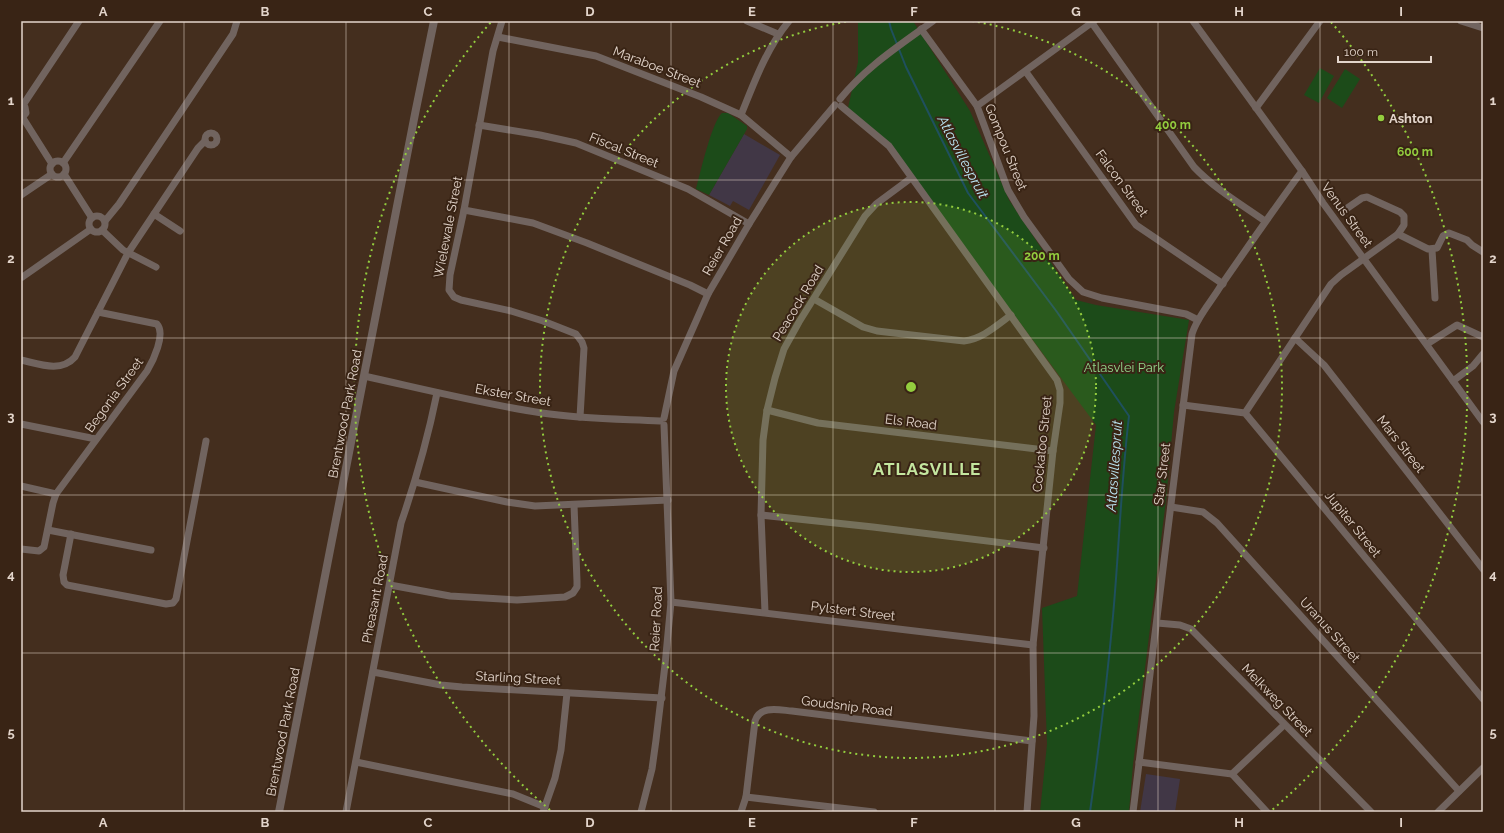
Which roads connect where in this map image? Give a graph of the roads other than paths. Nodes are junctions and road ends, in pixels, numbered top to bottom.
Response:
1 (79, 21) edge
2 (160, 21) edge
3 (237, 21) edge
4 (434, 21) edge
5 (502, 21) edge
6 (747, 21) edge
7 (789, 21) edge
8 (933, 21) edge
9 (1193, 21) edge
10 (1320, 21) edge
11 (1461, 21) edge
12 (1093, 22) edge
13 (1483, 28) edge
14 (921, 29) junction
15 (778, 34) junction
16 (498, 37) junction
17 (1026, 72) junction
18 (839, 103) junction
19 (22, 104) edge
20 (977, 106) junction
21 (1256, 108) junction
22 (741, 115) junction
23 (22, 119) edge
24 (479, 125) junction
25 (205, 141) dead end
26 (791, 157) junction
27 (52, 164) junction
28 (63, 164) junction
29 (1302, 171) junction
30 (52, 174) junction
31 (64, 174) junction
32 (911, 178) junction
33 (21, 195) edge
34 (1346, 209) dead end
35 (464, 210) junction
36 (154, 214) junction
37 (92, 218) junction
38 (105, 221) junction
39 (1265, 221) junction
40 (749, 224) junction
41 (91, 229) junction
42 (102, 230) junction
43 (180, 231) dead end
44 (1398, 234) junction
45 (1432, 250) junction
46 (1483, 252) edge
47 (128, 253) junction
48 (1364, 259) junction
49 (156, 267) dead end
50 (21, 278) edge
51 (1223, 284) junction
52 (708, 294) junction
53 (1435, 298) dead end
54 (814, 299) junction
55 (98, 312) junction
56 (1011, 315) junction
57 (1198, 320) junction
58 (1483, 337) edge
59 (1295, 338) junction
60 (1427, 344) junction
61 (1483, 354) edge
62 (21, 360) edge
63 (364, 376) junction
64 (1453, 381) junction
65 (437, 393) junction
66 (1183, 405) junction
67 (767, 410) junction
68 (1245, 413) junction
69 (580, 417) junction
70 (663, 422) junction
71 (1483, 422) edge
72 (21, 424) edge
73 (96, 439) junction
74 (206, 441) dead end
75 (1053, 451) junction
76 (415, 482) junction
77 (21, 486) edge
78 (56, 494) junction
79 (668, 500) junction
80 (574, 505) junction
81 (1171, 507) junction
82 (761, 515) junction
83 (48, 530) junction
84 (71, 534) junction
85 (1044, 548) junction
86 (21, 549) edge
87 (151, 550) dead end
88 (1483, 569) edge
89 (390, 584) junction
90 (670, 602) junction
91 (765, 612) junction
92 (1156, 623) junction
93 (1033, 645) junction
94 (373, 672) junction
95 (567, 693) junction
96 (662, 698) junction
97 (1483, 699) edge
98 (1284, 724) junction
99 (1032, 741) junction
100 (356, 762) junction
101 (1139, 762) junction
102 (1483, 768) edge
103 (1232, 774) junction
104 (1459, 791) junction
105 (746, 797) junction
106 (544, 809) edge
107 (279, 812) edge
108 (346, 812) edge
109 (641, 812) edge
110 (741, 812) edge
111 (874, 812) edge
112 (1027, 812) edge
113 (1133, 812) edge
114 (1267, 812) edge
115 (1371, 812) edge
116 (1438, 812) edge

1 - 19 street
2 - 28 street
3 - 38 street
4 - 63 street, Brentwood Park Road
5 - 16 street, Wielewale Street
6 - 15 street
7 - 15 street
8 - 14 street, Reier Road
9 - 21 street, Venus Street
10 - 21 street
11 - 13 street
12 - 17 street
12 - 39 street
14 - 18 street, Reier Road
14 - 20 street, Gompou Street
15 - 22 street
16 - 22 street, Maraboe Street
16 - 24 street, Wielewale Street
17 - 20 street
17 - 51 street, Falcon Street
18 - 26 street, Reier Road
18 - 32 street, Cockatoo Street
19 - 23 street
20 - 57 street, Gompou Street
21 - 29 street, Venus Street
22 - 26 street, Maraboe Street
23 - 27 street
24 - 35 street, Wielewale Street
24 - 40 street, Fiscal Street
25 - 36 street
26 - 40 street, Reier Road
27 - 28 street
27 - 30 street
28 - 31 street
29 - 39 street, Star Street
29 - 48 street, Venus Street
30 - 31 street
30 - 33 street
31 - 37 street
32 - 54 street, Peacock Road
32 - 56 street, Cockatoo Street
34 - 44 street
35 - 52 street
35 - 69 street, Wielewale Street
36 - 43 street
36 - 47 street
37 - 38 street
37 - 41 street
38 - 42 street
39 - 51 street, Star Street
40 - 52 street, Reier Road
41 - 42 street
41 - 50 street
42 - 47 street
44 - 45 street
44 - 48 street
45 - 46 street
45 - 53 street
47 - 49 street
47 - 55 street
48 - 59 street
48 - 60 street, Venus Street
51 - 57 street, Star Street
52 - 70 street, Reier Road
54 - 56 street
54 - 67 street, Peacock Road
55 - 62 street
55 - 73 street, Begonia Street
56 - 75 street, Cockatoo Street
57 - 66 street, Star Street
58 - 60 street
59 - 68 street
59 - 88 street, Mars Street
60 - 64 street, Venus Street
61 - 64 street
63 - 65 street, Ekster Street
63 - 107 street, Brentwood Park Road
64 - 71 street, Venus Street
65 - 69 street, Ekster Street
65 - 76 street, Pheasant Road
66 - 68 street
66 - 81 street, Star Street
67 - 75 street, Els Road
67 - 82 street, Peacock Road
68 - 97 street, Jupiter Street
69 - 70 street, Ekster Street
70 - 79 street, Reier Road
72 - 73 street
73 - 78 street, Begonia Street
74 - 84 street
75 - 85 street, Cockatoo Street
76 - 80 street
76 - 89 street, Pheasant Road
77 - 78 street
78 - 83 street
79 - 80 street
79 - 90 street, Reier Road
80 - 89 street
81 - 92 street, Star Street
81 - 104 street, Uranus Street
82 - 85 street
82 - 91 street, Peacock Road
83 - 84 street
83 - 86 street
84 - 87 street
85 - 93 street, Cockatoo Street
89 - 94 street, Pheasant Road
90 - 91 street, Pylstert Street
90 - 96 street, Reier Road
91 - 93 street, Pylstert Street
92 - 98 street, Melkweg Street
92 - 101 street, Star Street
93 - 99 street, Cockatoo Street
94 - 95 street, Starling Street
94 - 100 street, Pheasant Road
95 - 96 street, Starling Street
95 - 106 street
96 - 109 street, Reier Road
98 - 103 street
98 - 115 street, Melkweg Street
99 - 105 street, Goudsnip Road
99 - 112 street, Cockatoo Street
100 - 106 street
100 - 108 street, Pheasant Road
101 - 103 street
101 - 113 street, Star Street
102 - 104 street
103 - 114 street
104 - 116 street
105 - 110 street, Goudsnip Road
105 - 111 street

